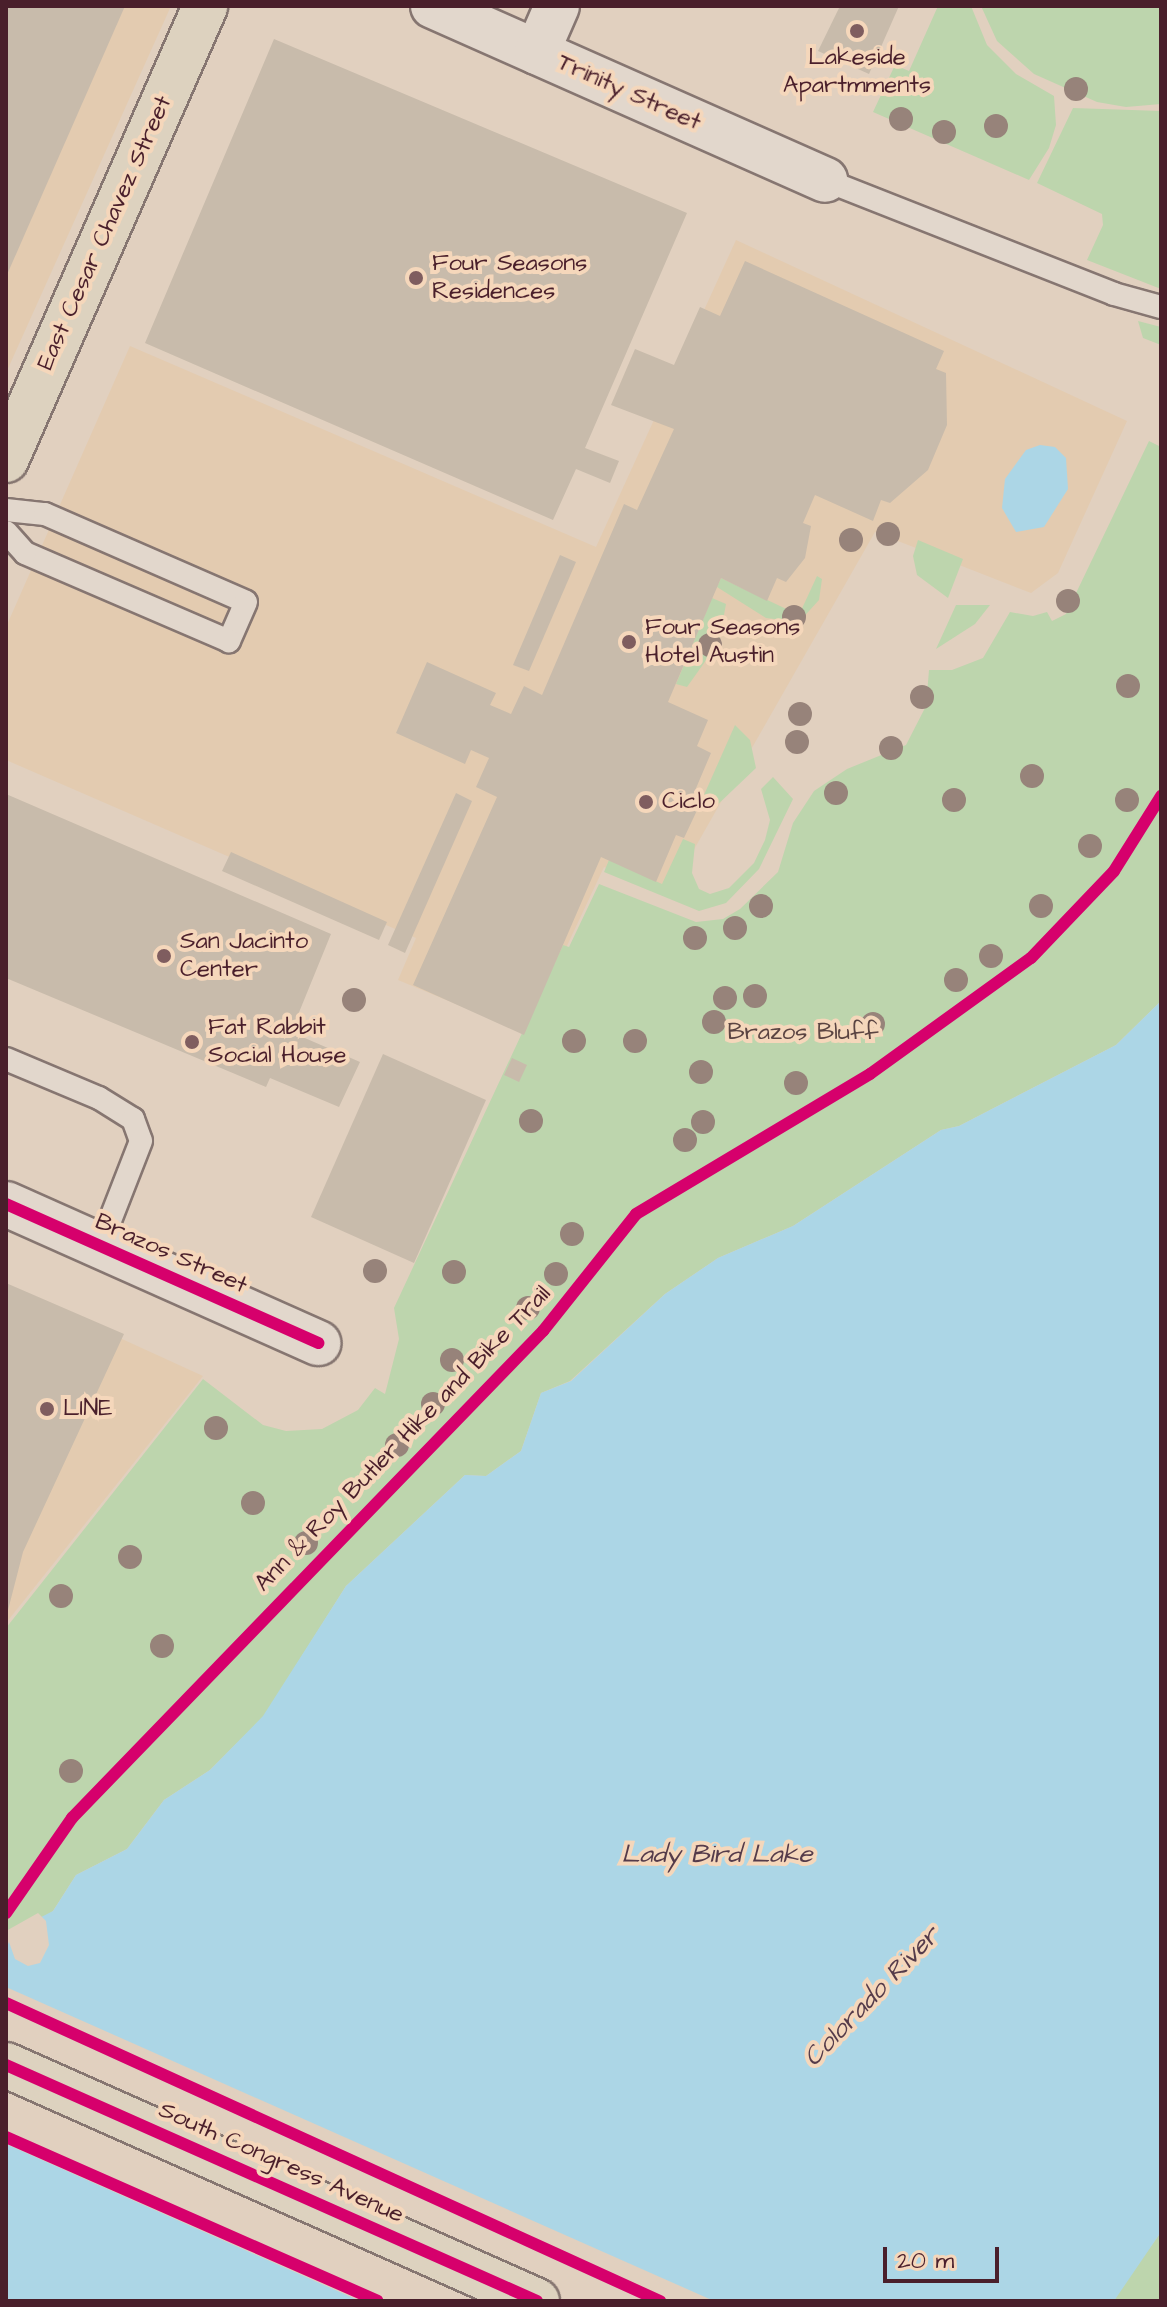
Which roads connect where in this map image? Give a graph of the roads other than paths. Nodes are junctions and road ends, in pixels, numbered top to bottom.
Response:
1 (205, 6) edge
2 (433, 6) edge
3 (557, 6) edge
4 (537, 52) junction
5 (825, 180) joint
6 (1161, 307) edge
7 (6, 460) edge
8 (6, 510) edge
9 (6, 532) edge
10 (6, 1059) edge
11 (6, 1204) edge
12 (100, 1246) junction
13 (318, 1343) dead end
14 (6, 2065) edge
15 (537, 2301) edge

1 - 7 main road, East Cesar Chavez Street
2 - 4 street, Trinity Street
3 - 4 street
4 - 5 street, Trinity Street
5 - 6 lane
8 - 9 lane
10 - 12 lane
11 - 12 street, Brazos Street
12 - 13 street, Brazos Street
14 - 15 main road, South Congress Avenue

